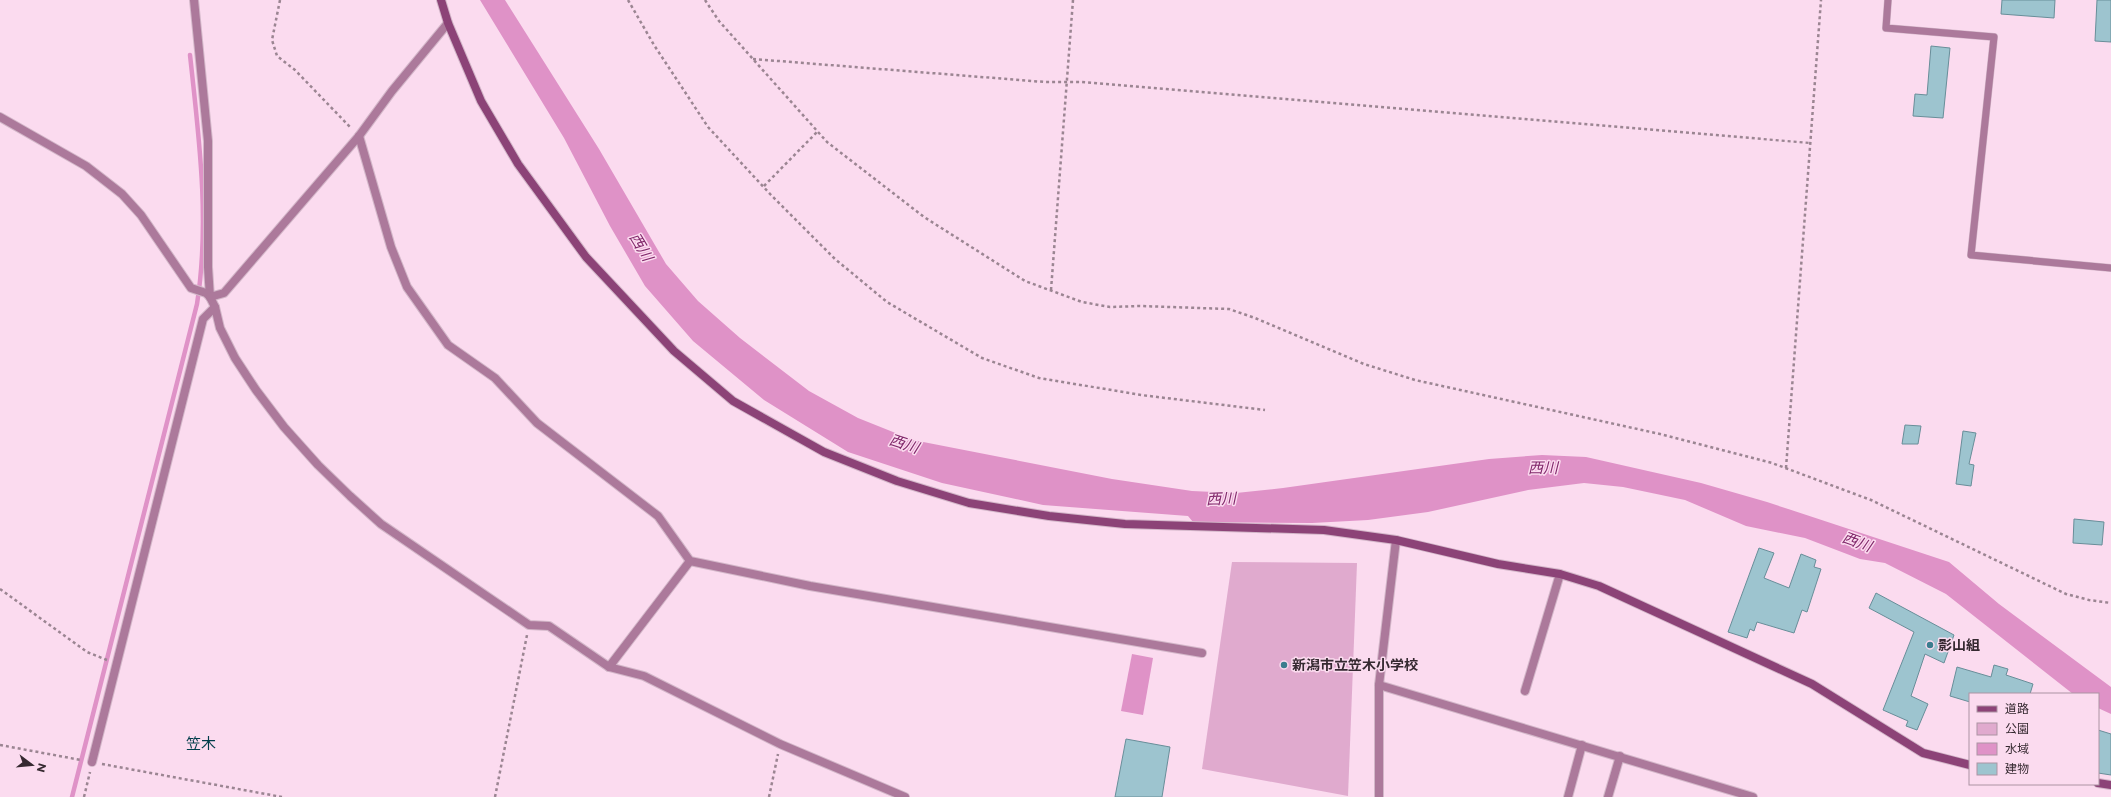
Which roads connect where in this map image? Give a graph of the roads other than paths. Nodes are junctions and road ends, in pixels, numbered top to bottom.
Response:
1 (194, 0) edge
2 (441, 0) edge
3 (1888, 0) edge
4 (448, 24) junction
5 (0, 117) edge
6 (359, 136) junction
7 (2111, 268) edge
8 (208, 295) junction
9 (215, 307) junction
10 (1396, 540) junction
11 (690, 561) junction
12 (1560, 574) junction
13 (1202, 653) dead end
14 (609, 668) junction
15 (1379, 685) junction
16 (1525, 691) dead end
17 (1582, 745) junction
18 (1620, 756) junction
19 (92, 762) road end
20 (1969, 765) edge
21 (2099, 783) edge
22 (2111, 785) edge
23 (905, 797) edge
24 (1379, 797) edge
25 (1568, 797) edge
26 (1608, 797) edge
27 (1754, 797) edge

1 - 8 street
2 - 4 street
3 - 7 lane
4 - 6 street
4 - 10 street
5 - 8 street
6 - 8 street
6 - 11 street
8 - 9 street
9 - 14 street
9 - 19 street
10 - 12 street
10 - 15 street
11 - 13 street
11 - 14 street
12 - 16 street
12 - 20 street
14 - 23 street
15 - 17 street
15 - 24 street
17 - 18 street
17 - 25 street
18 - 26 street
18 - 27 street
21 - 22 street

